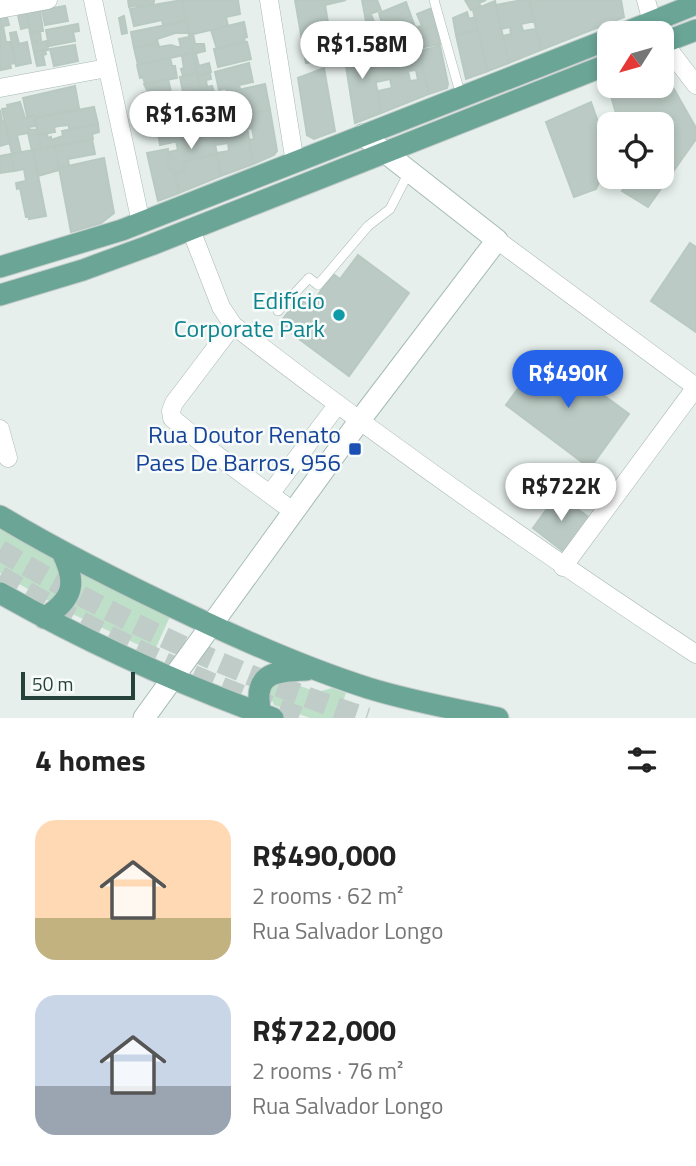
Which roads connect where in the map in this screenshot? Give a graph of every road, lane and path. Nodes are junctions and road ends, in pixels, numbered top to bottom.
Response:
1 (48, 0) edge
2 (93, 0) edge
3 (269, 0) edge
4 (435, 0) edge
5 (646, 0) edge
6 (696, 4) edge
7 (0, 9) edge
8 (654, 21) edge
9 (674, 23) edge
10 (696, 30) edge
11 (674, 34) edge
12 (597, 44) edge
13 (674, 56) edge
14 (107, 68) junction
15 (597, 69) edge
16 (696, 85) edge
17 (0, 88) edge
18 (461, 97) junction
19 (363, 135) junction
20 (384, 153) junction
21 (295, 163) junction
22 (409, 172) junction
23 (141, 223) junction
24 (191, 230) junction
25 (498, 240) junction
26 (0, 267) edge
27 (0, 295) edge
28 (278, 311) dead end
29 (233, 325) junction
30 (696, 387) edge
31 (338, 404) junction
32 (360, 420) junction
33 (0, 429) edge
34 (8, 458) dead end
35 (270, 494) junction
36 (294, 512) junction
37 (0, 516) edge
38 (62, 552) junction
39 (563, 566) junction
40 (0, 593) edge
41 (44, 618) junction
42 (212, 625) junction
43 (696, 654) edge
44 (316, 670) junction
45 (172, 680) junction
46 (267, 716) edge
47 (144, 718) edge
48 (498, 718) edge

1 - 7 street
2 - 14 street
3 - 21 street
4 - 18 lane
5 - 8 street
6 - 9 main road
10 - 11 main road
12 - 18 main road
13 - 16 street
14 - 17 street
14 - 23 street
15 - 20 main road
18 - 19 main road
19 - 20 street
19 - 21 main road
20 - 22 street
20 - 24 main road
21 - 23 main road
22 - 25 street
22 - 28 lane
23 - 26 main road
24 - 27 main road
24 - 29 street
25 - 30 street
25 - 32 street
29 - 31 street
29 - 35 street
30 - 39 street
31 - 32 street
31 - 35 street
32 - 36 street
32 - 39 street
33 - 34 street
35 - 36 street
36 - 42 street
37 - 38 main road
38 - 41 main road
38 - 42 main road
39 - 43 street
40 - 41 main road
41 - 45 main road
42 - 44 main road
42 - 45 street
44 - 46 main road
44 - 48 main road
45 - 46 main road
45 - 47 street

